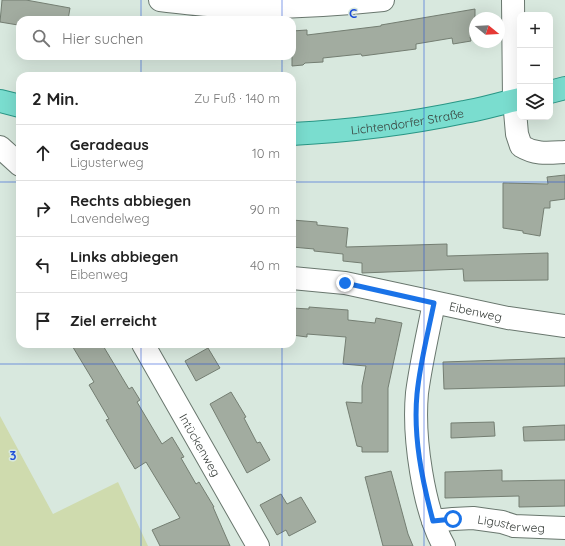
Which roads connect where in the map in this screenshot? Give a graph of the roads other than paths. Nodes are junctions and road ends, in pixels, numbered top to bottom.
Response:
1 (160, 0) edge
2 (384, 0) edge
3 (512, 0) edge
4 (337, 2) edge
5 (565, 88) edge
6 (553, 91) edge
7 (517, 99) edge
8 (0, 101) edge
9 (16, 105) edge
10 (296, 134) edge
11 (0, 147) edge
12 (565, 152) edge
13 (16, 161) edge
14 (296, 278) edge
15 (434, 303) junction
16 (565, 326) edge
17 (145, 348) edge
18 (433, 521) junction
19 (565, 528) edge
20 (258, 546) edge
21 (444, 546) edge

1 - 4 street
2 - 4 street
3 - 7 street
5 - 6 main road
7 - 10 main road, Lichtendorfer Straße
7 - 12 street
8 - 9 main road
11 - 13 street
14 - 15 street, Eibenweg
15 - 16 street, Eibenweg
15 - 18 street
17 - 20 street, Intückenweg
18 - 19 street, Ligusterweg
18 - 21 street

